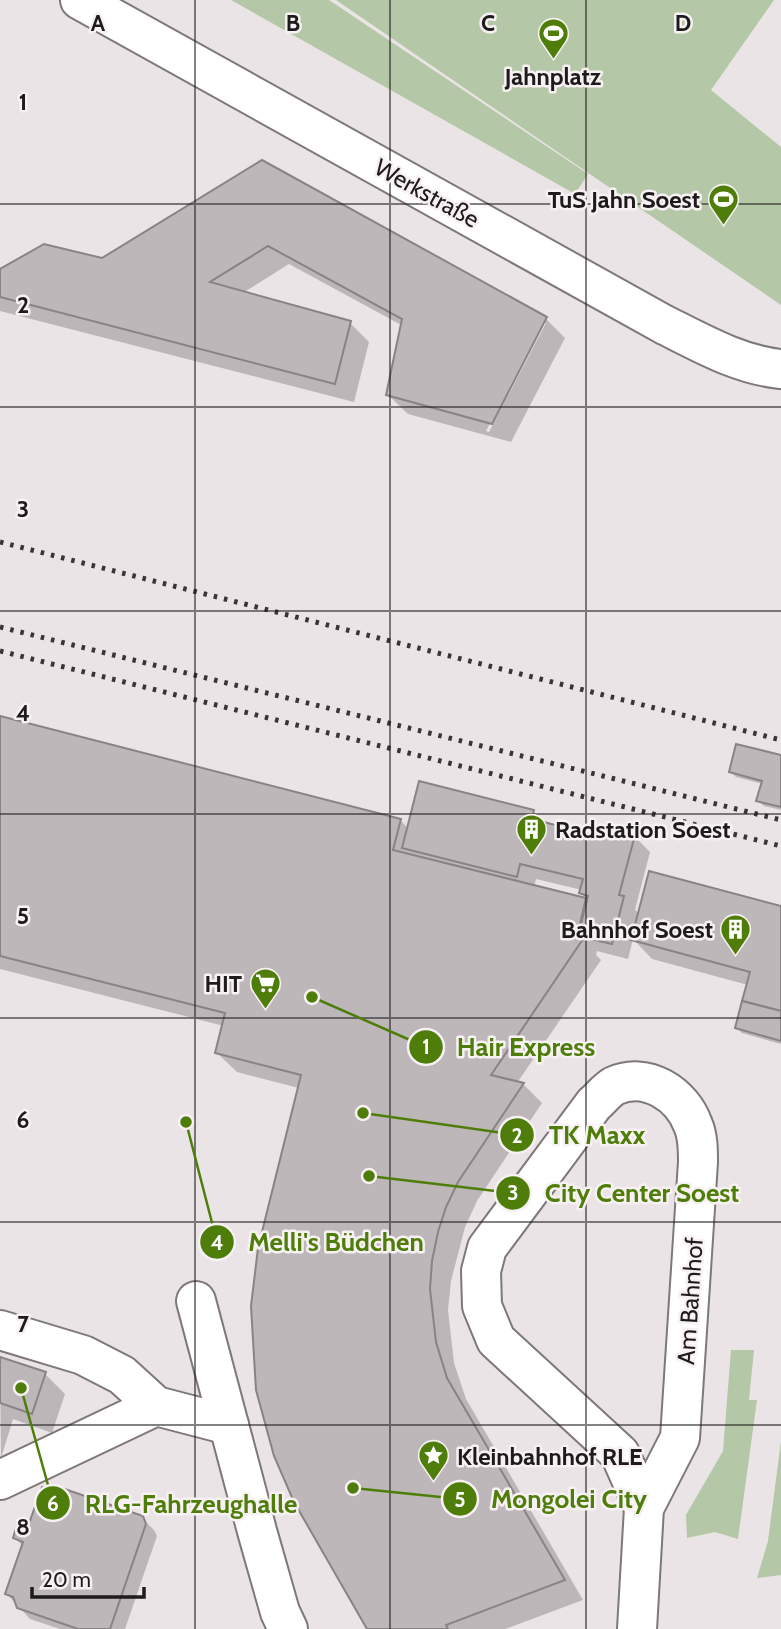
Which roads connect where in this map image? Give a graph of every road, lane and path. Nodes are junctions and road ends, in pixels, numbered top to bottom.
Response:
1 (80, 0) edge
2 (781, 369) edge
3 (196, 1301) dead end
4 (0, 1329) edge
5 (156, 1406) junction
6 (229, 1425) junction
7 (0, 1480) edge
8 (644, 1508) junction
9 (283, 1624) edge
10 (637, 1629) edge

1 - 2 street, Werkstraße
3 - 6 street
4 - 5 street
5 - 6 street
5 - 7 street
6 - 9 street
8 - 8 street, Am Bahnhof
8 - 10 street, Am Bahnhof

